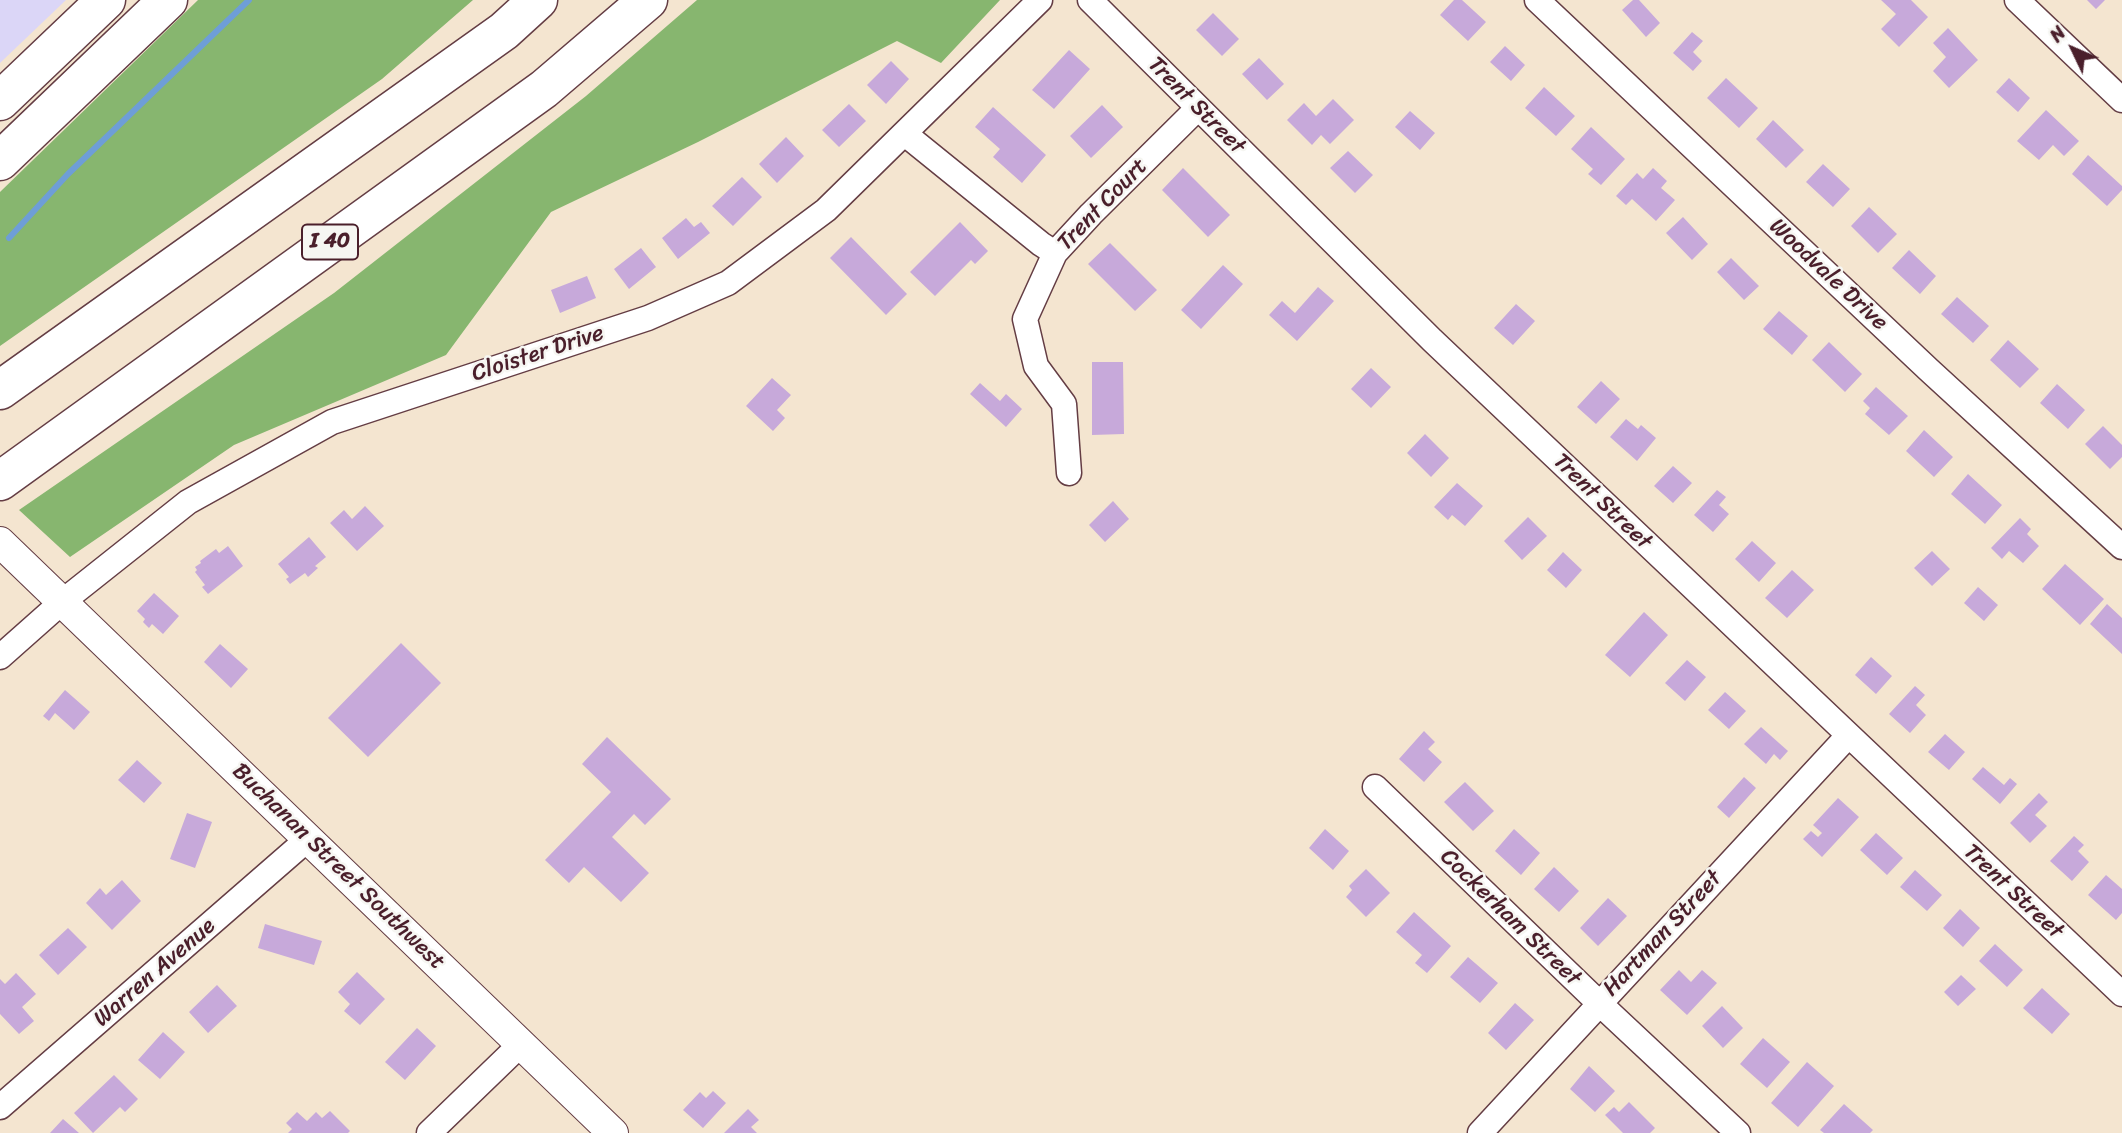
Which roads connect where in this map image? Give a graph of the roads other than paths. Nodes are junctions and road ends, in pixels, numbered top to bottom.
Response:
1 (106, 0) edge
2 (168, 0) edge
3 (538, 0) edge
4 (648, 0) edge
5 (1040, 0) edge
6 (1090, 0) edge
7 (1537, 0) edge
8 (2017, 0) edge
9 (2122, 100) edge
10 (0, 101) edge
11 (1198, 108) junction
12 (905, 134) junction
13 (0, 161) edge
14 (1048, 248) junction
15 (0, 390) edge
16 (1069, 473) dead end
17 (3, 479) edge
18 (0, 542) edge
19 (2122, 547) edge
20 (62, 603) junction
21 (0, 657) edge
22 (1848, 736) junction
23 (1375, 788) dead end
24 (309, 838) junction
25 (2122, 994) edge
26 (1599, 1003) junction
27 (520, 1045) junction
28 (0, 1107) edge
29 (429, 1133) edge
30 (613, 1133) edge
31 (1480, 1133) edge
32 (1738, 1133) edge

1 - 10 main road
2 - 13 main road
3 - 15 main road
4 - 17 main road, I 40
5 - 12 street, Cloister Drive
6 - 11 street, Trent Street
7 - 19 street, Woodvale Drive
8 - 9 street
11 - 14 street, Trent Court
11 - 22 street, Trent Street
12 - 14 street
12 - 20 street, Cloister Drive
14 - 16 street, Trent Court
18 - 20 street, Buchanan Street Southwest
20 - 21 street, Cloister Drive
20 - 24 street, Buchanan Street Southwest
22 - 25 street, Trent Street
22 - 26 street, Hartman Street
23 - 26 street, Cockerham Street
24 - 27 street, Buchanan Street Southwest
24 - 28 street, Warren Avenue
26 - 31 street, Hartman Street
26 - 32 street, Cockerham Street
27 - 29 street
27 - 30 street, Buchanan Street Southwest

